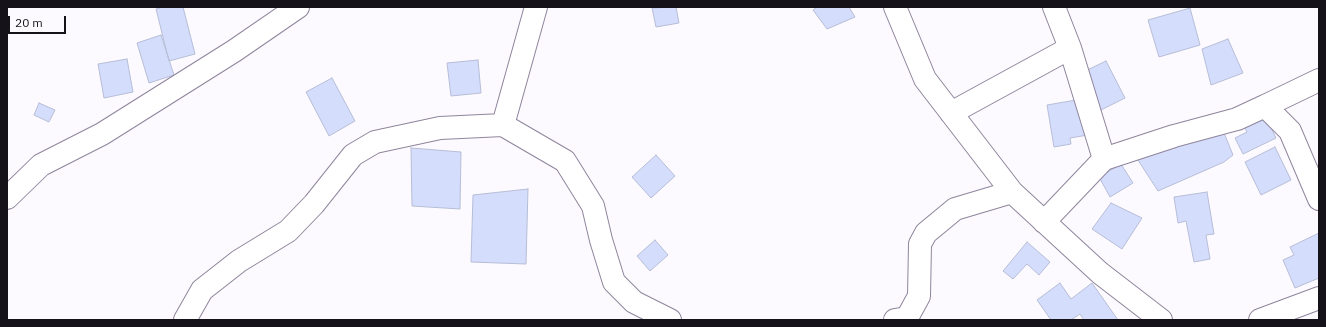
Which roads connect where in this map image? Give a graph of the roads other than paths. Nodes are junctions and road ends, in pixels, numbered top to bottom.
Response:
1 (298, 7) edge
2 (536, 7) edge
3 (895, 7) edge
4 (1054, 7) edge
5 (1070, 48) junction
6 (1319, 80) edge
7 (1265, 106) junction
8 (951, 113) junction
9 (503, 125) junction
10 (1104, 159) junction
11 (1012, 192) junction
12 (7, 198) edge
13 (1319, 200) edge
14 (1044, 222) junction
15 (1319, 298) edge
16 (185, 320) edge
17 (670, 320) edge
18 (895, 320) edge
19 (1161, 320) edge
20 (1260, 320) edge

1 - 12 street
2 - 9 street
3 - 8 street
4 - 5 street
5 - 8 street
5 - 10 street
6 - 7 street
7 - 10 street
7 - 13 street
8 - 11 street
9 - 16 street
9 - 17 street
10 - 14 street
11 - 14 street
11 - 18 street
14 - 19 street
15 - 20 street

